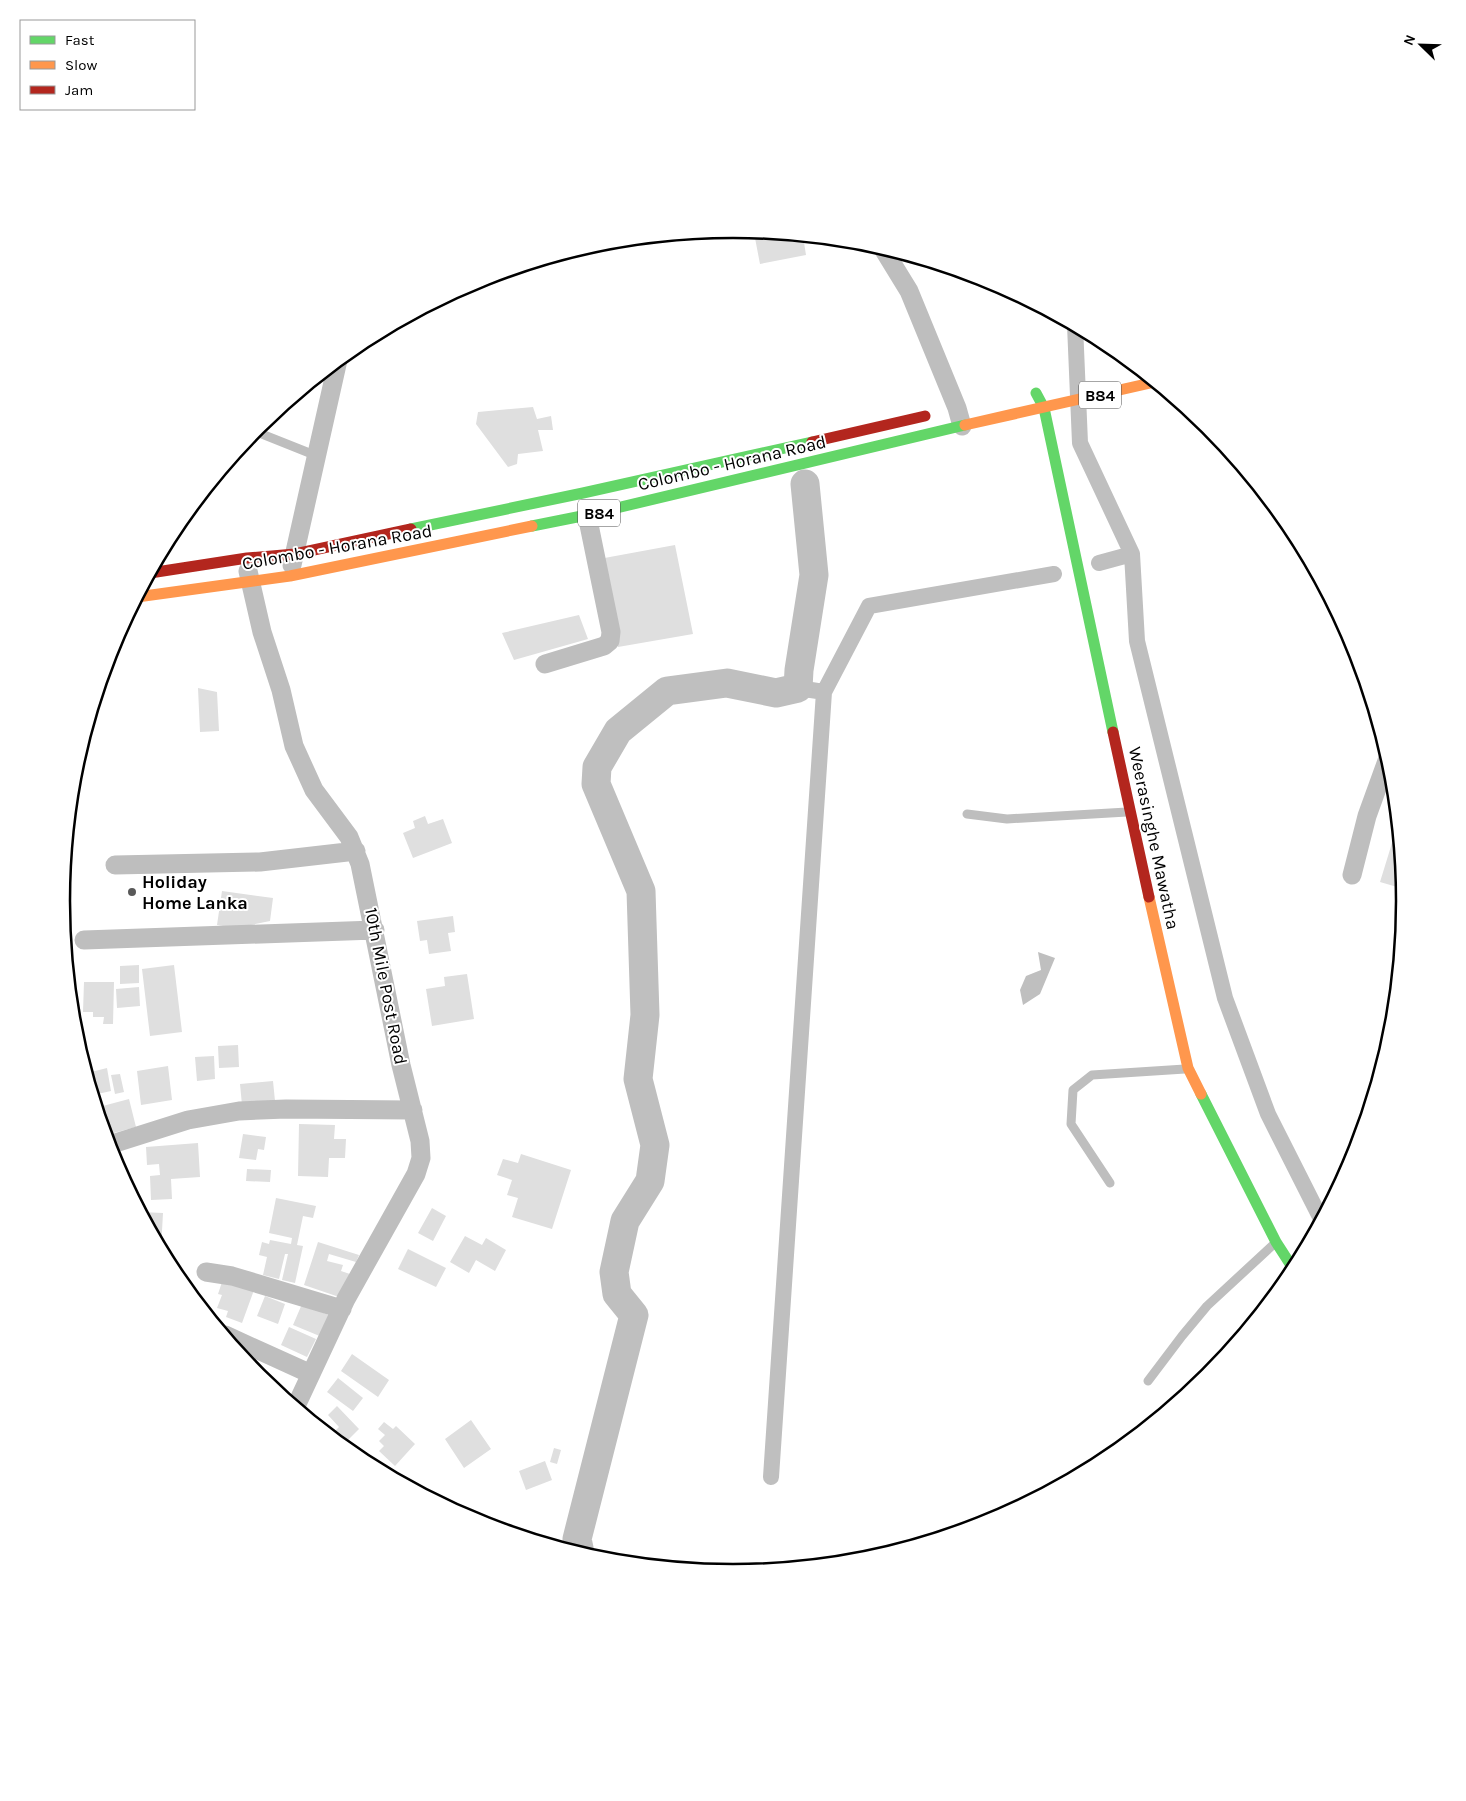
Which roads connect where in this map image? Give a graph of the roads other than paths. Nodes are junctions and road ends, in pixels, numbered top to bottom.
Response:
1 (887, 256) edge
2 (336, 370) edge
3 (1148, 384) edge
4 (1051, 389) dead end
5 (1044, 408) junction
6 (955, 413) junction
7 (262, 434) edge
8 (317, 456) junction
9 (588, 515) junction
10 (295, 554) junction
11 (247, 558) junction
12 (157, 572) edge
13 (290, 576) junction
14 (249, 581) junction
15 (144, 596) edge
16 (546, 664) dead end
17 (1383, 772) edge
18 (1130, 812) junction
19 (967, 814) dead end
20 (356, 851) junction
21 (115, 865) dead end
22 (1352, 875) dead end
23 (375, 930) junction
24 (84, 940) dead end
25 (1188, 1068) junction
26 (413, 1110) junction
27 (117, 1146) edge
28 (1110, 1183) dead end
29 (1276, 1242) junction
30 (1289, 1262) edge
31 (206, 1272) dead end
32 (342, 1309) junction
33 (237, 1341) edge
34 (311, 1374) junction
35 (1148, 1381) dead end
36 (298, 1401) edge

1 - 6 street
2 - 8 street
3 - 5 main road, Colombo - Horana Road / B84
4 - 5 main road, Weerasinghe Mawatha
5 - 6 main road, Colombo - Horana Road / B84
5 - 18 main road, Weerasinghe Mawatha
6 - 9 main road, Colombo - Horana Road / B84
6 - 10 main road, Colombo - Horana Road / B84
7 - 8 lane
8 - 10 street
9 - 13 main road, Colombo - Horana Road / B84
9 - 16 street
10 - 11 main road, Colombo - Horana Road / B84
10 - 13 street
11 - 12 main road, Colombo - Horana Road / B84
11 - 14 street, 10th Mile Post Road
13 - 14 main road, Colombo - Horana Road / B84
14 - 15 main road, Colombo - Horana Road / B84
14 - 20 street, 10th Mile Post Road
17 - 22 street
18 - 19 lane
18 - 25 main road, Weerasinghe Mawatha
20 - 21 street
20 - 23 street, 10th Mile Post Road
23 - 24 street
23 - 26 street, 10th Mile Post Road
25 - 28 lane
25 - 29 main road, Weerasinghe Mawatha
26 - 27 street
26 - 32 street, 10th Mile Post Road
29 - 30 main road, Weerasinghe Mawatha
29 - 35 lane
31 - 32 street
32 - 34 street, 10th Mile Post Road
33 - 34 street
34 - 36 street, 10th Mile Post Road

